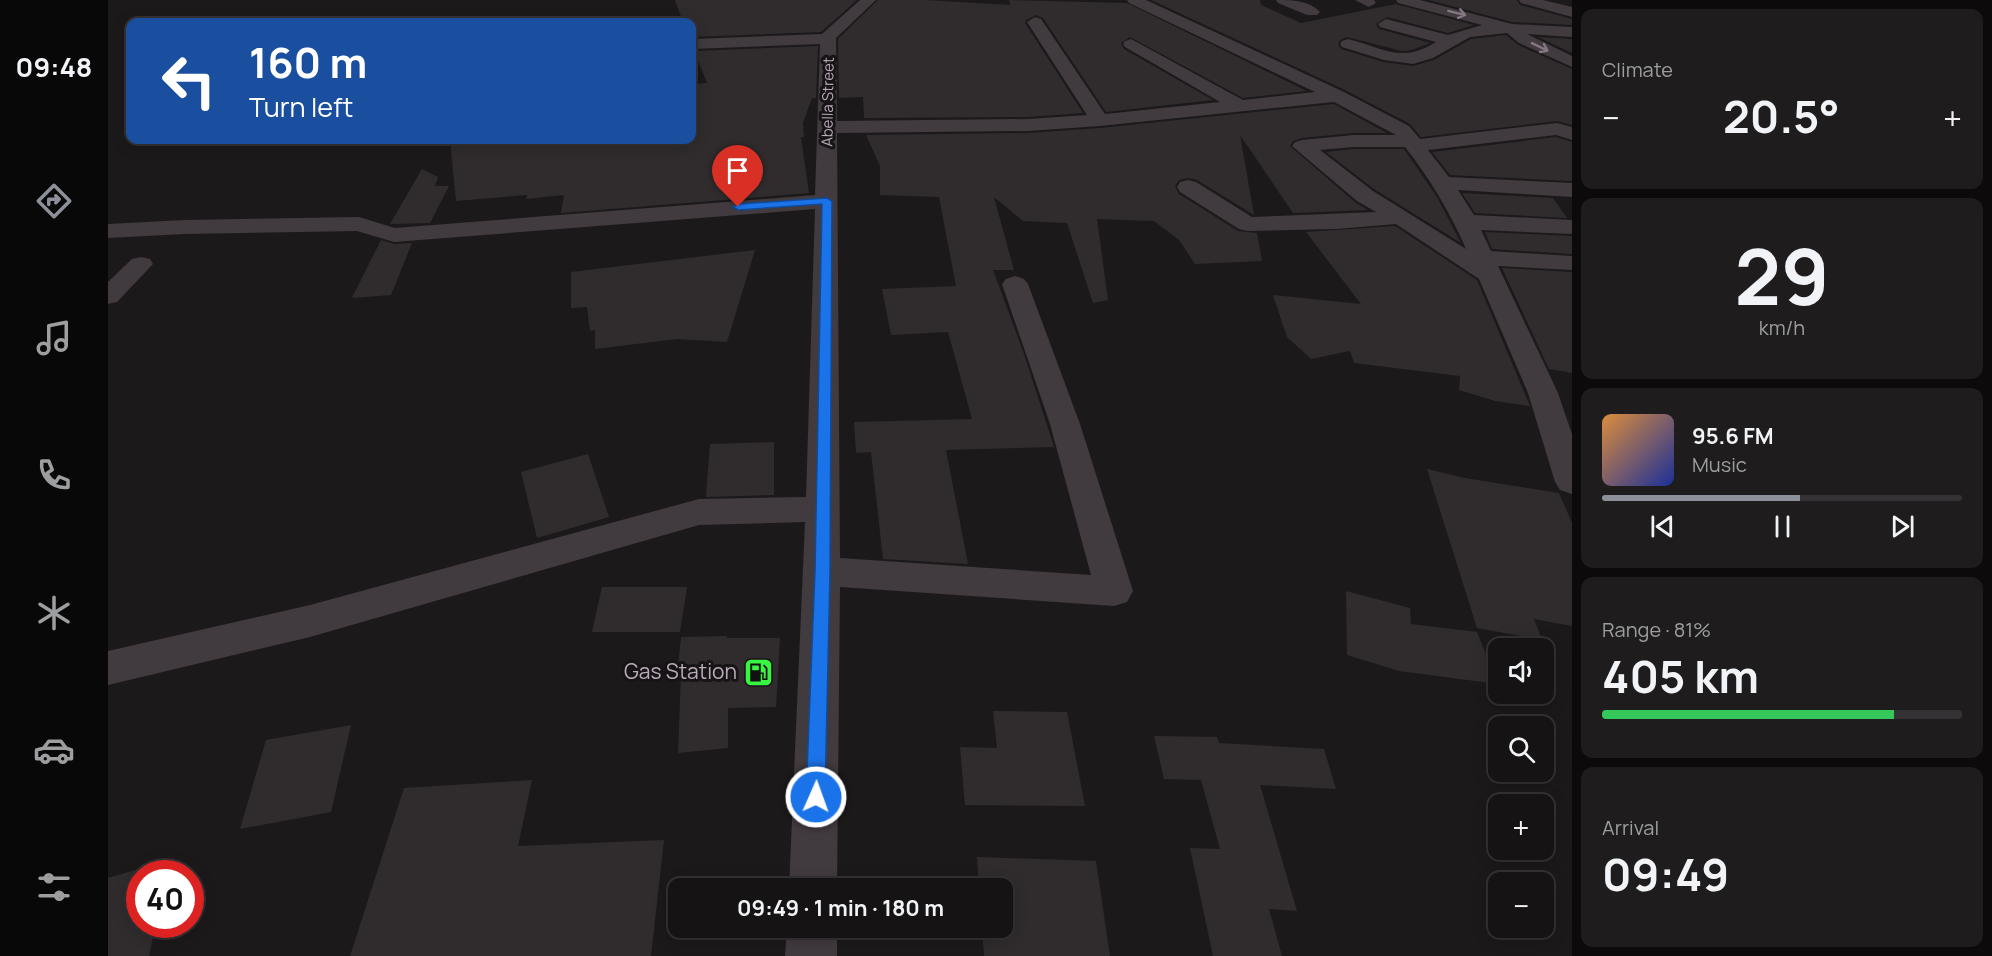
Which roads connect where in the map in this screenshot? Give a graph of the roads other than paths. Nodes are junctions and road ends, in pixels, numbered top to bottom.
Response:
1 (869, 0) edge
2 (1134, 0) edge
3 (1282, 0) edge
4 (1403, 0) edge
5 (1526, 0) edge
6 (1312, 12) dead end
7 (1572, 12) edge
8 (1035, 22) dead end
9 (1386, 24) dead end
10 (1511, 28) junction
11 (1572, 32) edge
12 (829, 39) junction
13 (1449, 40) junction
14 (696, 44) edge
15 (1131, 44) dead end
16 (1348, 44) dead end
17 (1572, 62) edge
18 (1335, 95) junction
19 (1239, 105) junction
20 (1100, 120) junction
21 (828, 127) junction
22 (1572, 134) edge
23 (1412, 143) junction
24 (1443, 183) junction
25 (1188, 187) dead end
26 (1572, 189) edge
27 (827, 194) junction
28 (1401, 217) junction
29 (1466, 222) junction
30 (1572, 227) edge
31 (108, 231) edge
32 (1572, 263) edge
33 (141, 264) dead end
34 (1486, 267) junction
35 (1015, 284) dead end
36 (108, 296) edge
37 (1572, 482) edge
38 (823, 509) junction
39 (822, 571) junction
40 (108, 668) edge
41 (813, 878) edge
42 (812, 938) edge
43 (811, 956) edge

1 - 12 street, Abella Street
2 - 18 street
3 - 6 street
4 -> 10 street
5 - 7 street
8 - 20 street
9 - 13 street
10 - 11 street
10 - 13 street
10 -> 17 street
12 - 14 street
12 - 21 street, Abella Street
13 - 16 street
15 - 19 street
18 - 19 street
18 - 23 street
19 - 20 street
20 - 21 street
21 - 27 street, Abella Street
22 - 23 street
23 - 24 street
23 - 28 street
24 - 26 street
24 - 29 street
25 - 28 street
27 - 31 street
27 - 38 street, Abella Street
28 - 34 street
29 - 30 street
29 - 34 street
32 - 34 street
33 - 36 street
34 - 37 street
35 - 39 street
38 - 39 street, Abella Street
38 - 40 street
39 - 41 street, Abella Street
42 - 43 street

